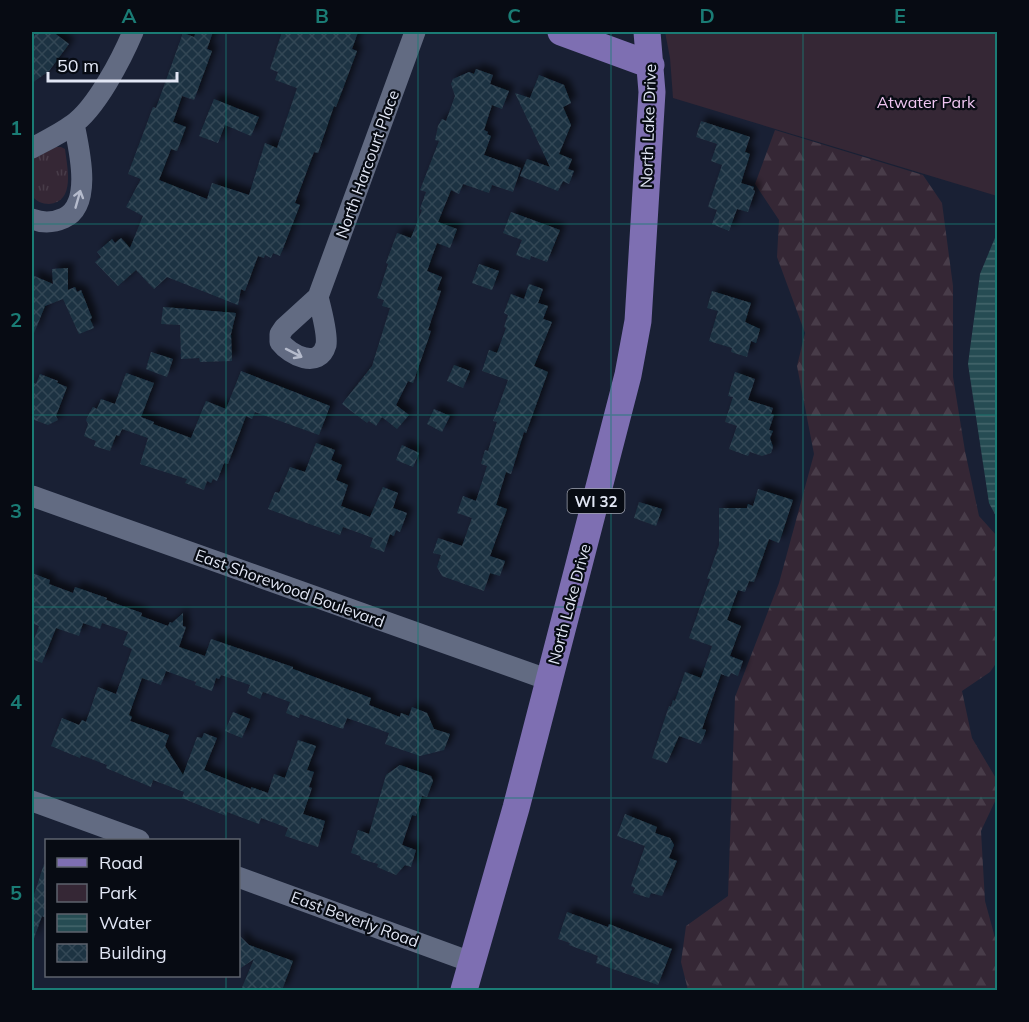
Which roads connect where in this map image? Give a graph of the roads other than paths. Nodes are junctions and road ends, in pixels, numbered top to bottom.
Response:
1 (133, 32) edge
2 (415, 32) edge
3 (561, 32) edge
4 (647, 32) edge
5 (651, 65) junction
6 (74, 124) junction
7 (32, 148) edge
8 (32, 219) edge
9 (318, 297) dead end
10 (32, 496) edge
11 (549, 680) junction
12 (32, 801) edge
13 (137, 839) edge
14 (240, 878) edge
15 (471, 962) junction
16 (464, 990) edge

1 - 6 street
2 - 9 street, North Harcourt Place
3 - 5 main road
4 - 5 main road, North Lake Drive / WI 32
5 - 11 main road, North Lake Drive / WI 32
6 - 7 street
8 -> 6 street
10 - 11 street, East Shorewood Boulevard
11 - 15 main road, North Lake Drive / WI 32
12 - 13 street
14 - 15 street, East Beverly Road
15 - 16 main road, North Lake Drive / WI 32

